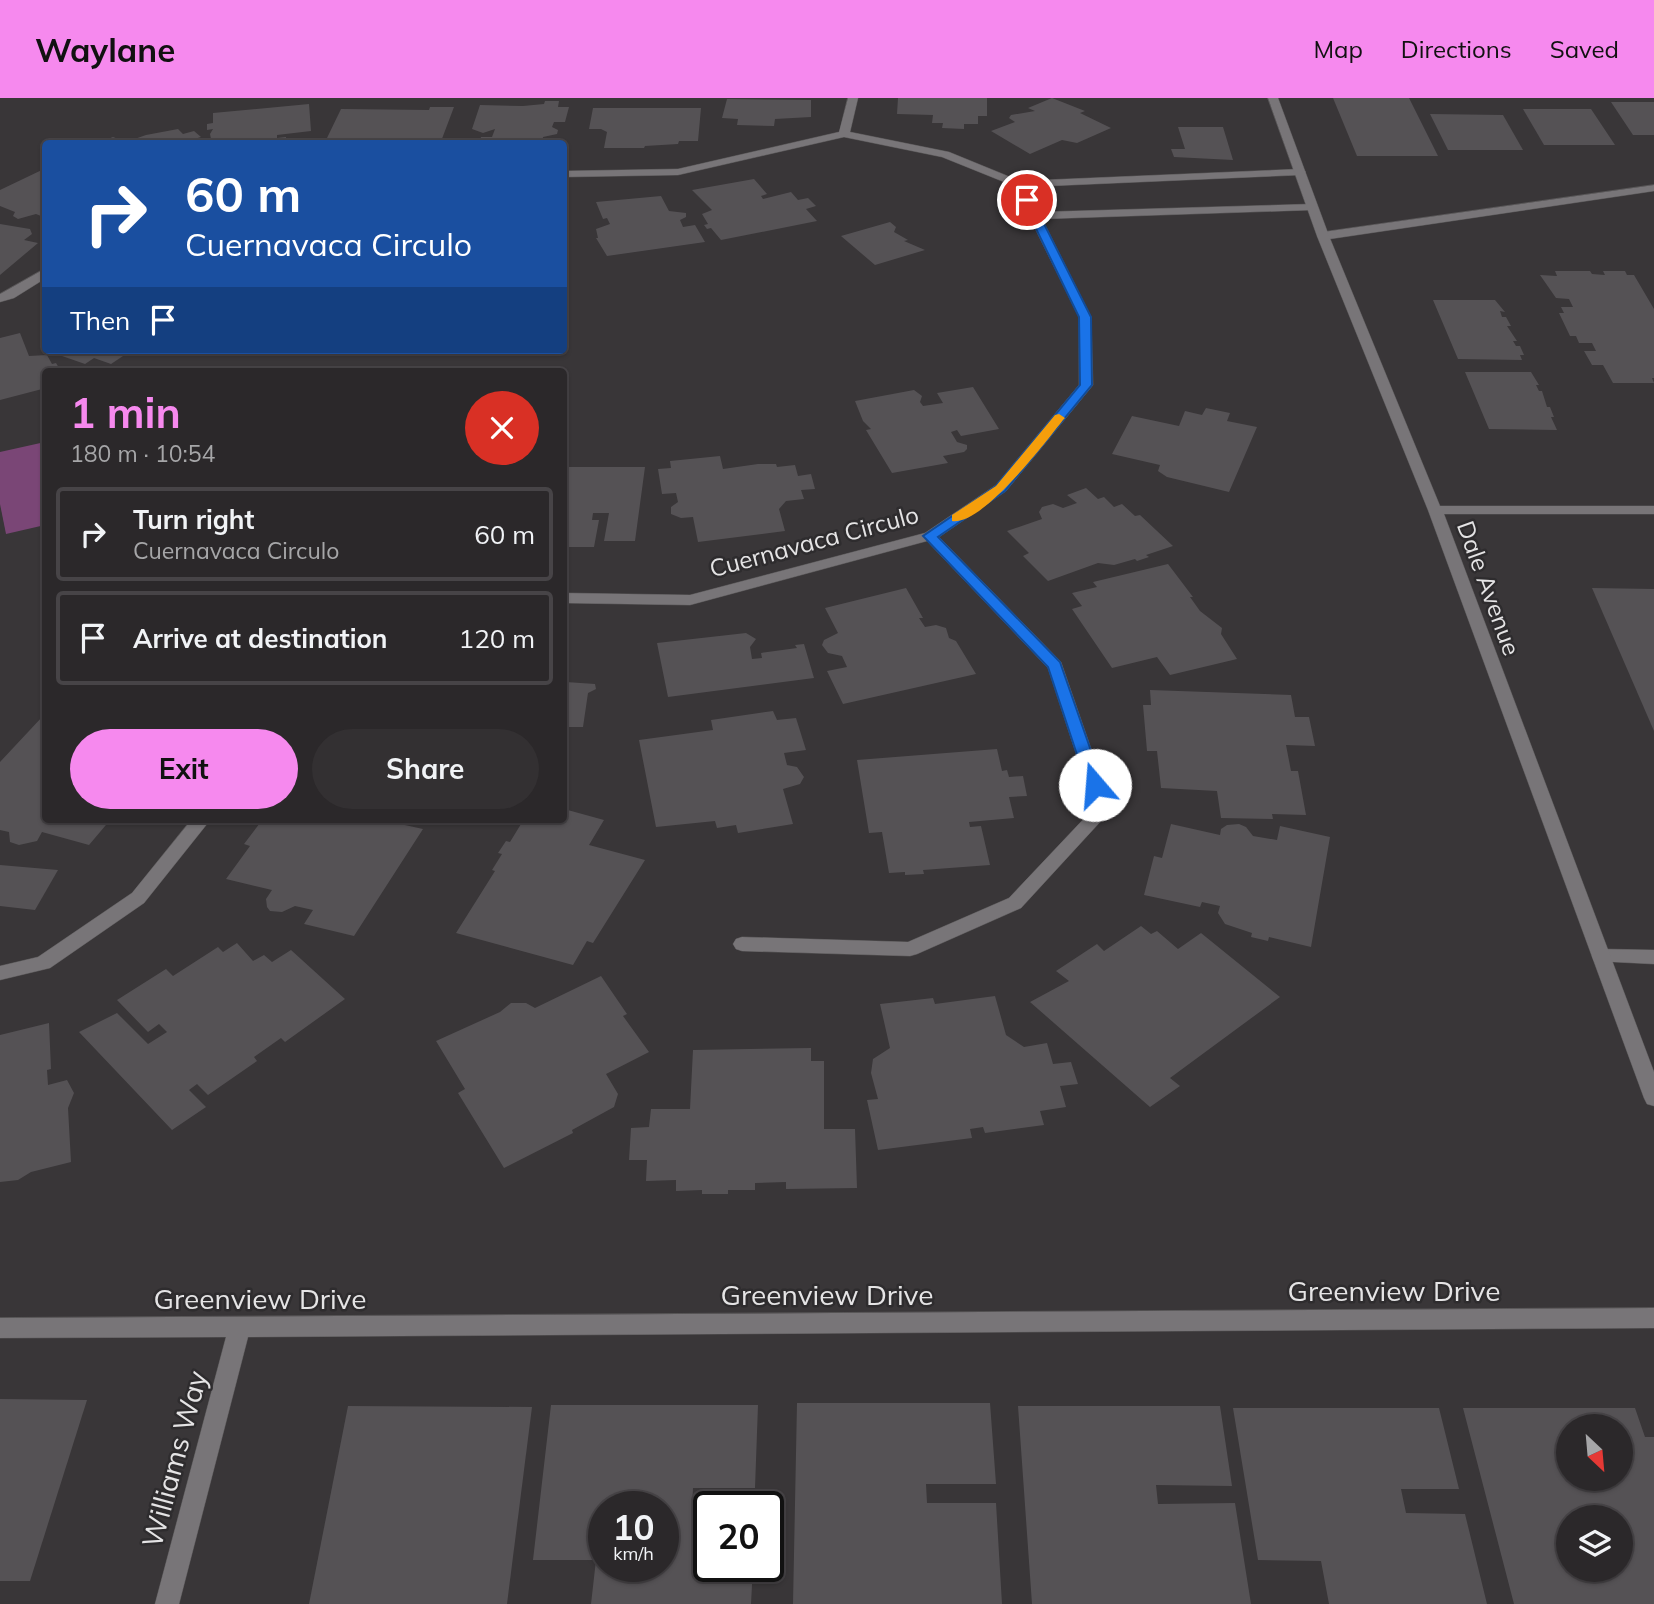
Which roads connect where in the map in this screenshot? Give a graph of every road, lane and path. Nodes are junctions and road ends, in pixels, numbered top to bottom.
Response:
1 (853, 98) edge
2 (1273, 98) edge
3 (844, 134) junction
4 (1300, 172) junction
5 (567, 174) edge
6 (1020, 184) junction
7 (1654, 188) edge
8 (1312, 207) junction
9 (1035, 216) junction
10 (1323, 236) junction
11 (42, 275) edge
12 (0, 298) edge
13 (1435, 510) junction
14 (1654, 510) edge
15 (930, 536) junction
16 (567, 598) edge
17 (199, 823) edge
18 (742, 944) dead end
19 (1601, 956) junction
20 (1654, 957) edge
21 (0, 973) edge
22 (1654, 1098) edge
23 (1654, 1318) edge
24 (0, 1328) edge
25 (239, 1329) junction
26 (167, 1604) edge

1 - 3 street
2 - 4 street, Dale Avenue
3 - 5 street
3 - 6 street
4 - 6 street
4 - 8 street, Dale Avenue
6 - 9 street, Cuernavaca Circulo
7 - 10 street
8 - 9 street
8 - 10 street, Dale Avenue
9 - 15 street, Cuernavaca Circulo
10 - 13 street, Dale Avenue
11 - 12 street
13 - 14 street
13 - 19 street, Dale Avenue
15 - 16 street, Cuernavaca Circulo
15 - 18 street
17 - 21 street
19 - 20 street
19 - 22 street, Dale Avenue
23 - 25 street, Greenview Drive
24 - 25 street, Greenview Drive
25 - 26 street, Williams Way

